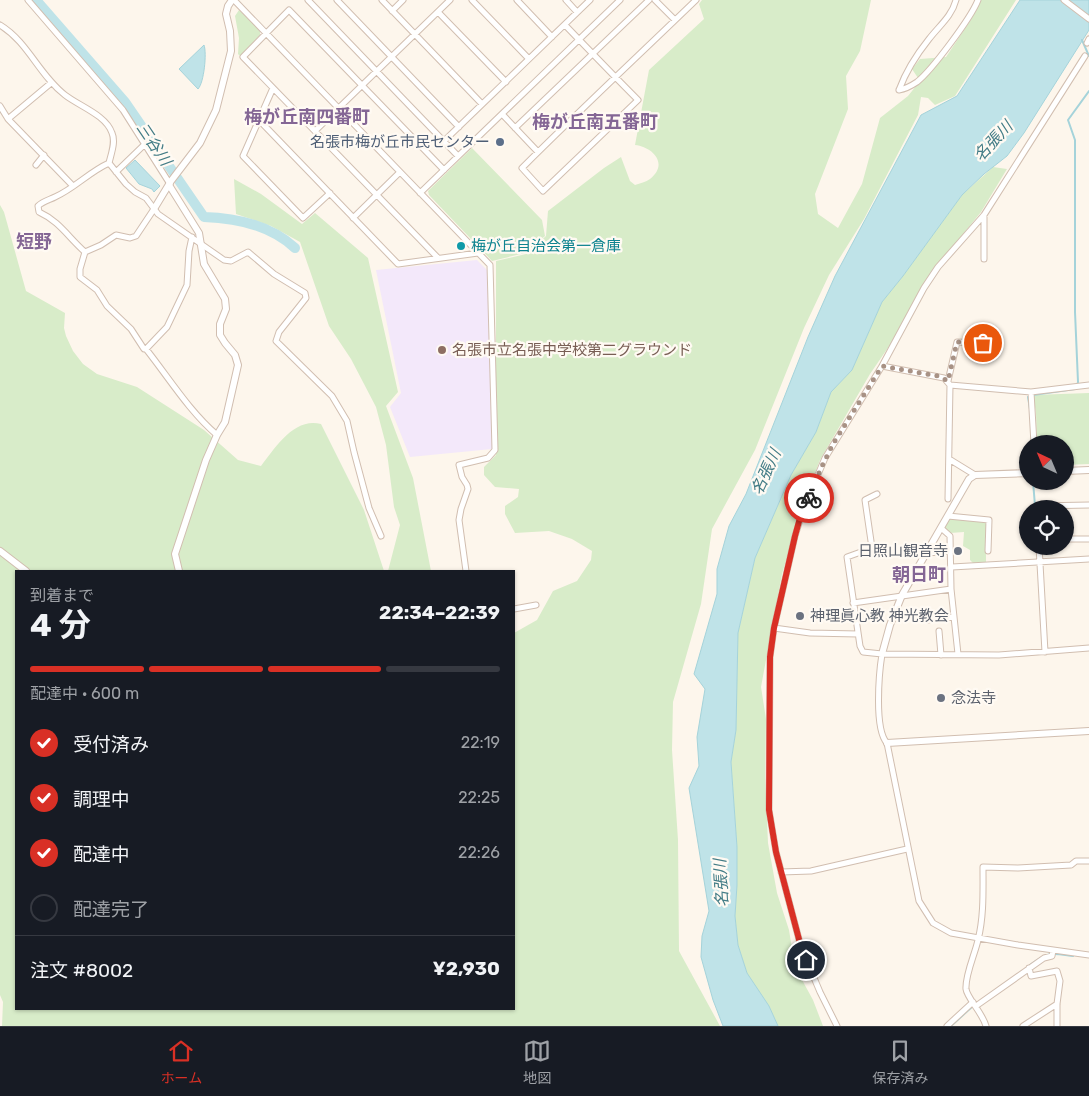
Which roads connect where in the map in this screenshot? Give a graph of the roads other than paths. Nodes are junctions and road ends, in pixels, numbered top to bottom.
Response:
1 (28, 0) edge
2 (233, 0) edge
3 (308, 0) edge
4 (337, 0) edge
5 (382, 0) edge
6 (403, 0) edge
7 (450, 0) edge
8 (472, 0) edge
9 (517, 0) edge
10 (566, 0) edge
11 (590, 0) edge
12 (620, 0) edge
13 (649, 0) edge
14 (655, 0) edge
15 (696, 0) edge
16 (956, 0) edge
17 (978, 0) edge
18 (1064, 0) edge
19 (392, 10) junction
20 (438, 12) junction
21 (578, 12) junction
22 (1089, 19) edge
23 (675, 20) junction
24 (0, 25) edge
25 (565, 25) junction
26 (266, 33) junction
27 (415, 34) junction
28 (552, 37) junction
29 (579, 39) junction
30 (593, 54) junction
31 (1085, 56) dead end
32 (392, 57) junction
33 (529, 59) junction
34 (377, 71) junction
35 (616, 77) junction
36 (506, 82) junction
37 (51, 83) junction
38 (362, 86) junction
39 (273, 88) junction
40 (482, 104) junction
41 (0, 106) edge
42 (338, 108) junction
43 (502, 114) junction
44 (8, 119) junction
45 (259, 120) junction
46 (459, 127) junction
47 (516, 128) junction
48 (315, 131) junction
49 (444, 141) junction
50 (145, 144) junction
51 (538, 152) junction
52 (44, 155) junction
53 (458, 156) junction
54 (109, 163) junction
55 (36, 165) dead end
56 (444, 170) junction
57 (116, 172) junction
58 (400, 172) junction
59 (170, 183) junction
60 (73, 186) junction
61 (330, 193) junction
62 (420, 193) junction
63 (377, 195) junction
64 (154, 209) junction
65 (984, 215) junction
66 (353, 218) junction
67 (192, 238) junction
68 (200, 242) junction
69 (85, 252) junction
70 (478, 253) junction
71 (438, 258) junction
72 (984, 259) dead end
73 (984, 331) dead end
74 (950, 340) dead end
75 (957, 342) junction
76 (146, 349) junction
77 (882, 366) junction
78 (949, 383) junction
79 (1089, 385) edge
80 (1031, 394) junction
81 (217, 434) junction
82 (1033, 435) edge
83 (949, 459) junction
84 (1089, 470) edge
85 (1074, 471) edge
86 (1019, 473) edge
87 (976, 475) junction
88 (877, 494) dead end
89 (948, 499) dead end
90 (1074, 505) edge
91 (1089, 505) edge
92 (948, 516) junction
93 (941, 528) junction
94 (382, 536) dead end
95 (1089, 539) edge
96 (1074, 540) edge
97 (0, 551) edge
98 (951, 551) junction
99 (988, 551) dead end
100 (927, 553) junction
101 (1040, 555) edge
102 (1089, 559) edge
103 (1040, 561) junction
104 (952, 566) junction
105 (25, 570) edge
106 (179, 570) edge
107 (466, 570) edge
108 (951, 589) junction
109 (902, 595) junction
110 (852, 603) junction
111 (536, 605) dead end
112 (515, 608) edge
113 (954, 617) junction
114 (927, 620) dead end
115 (774, 628) junction
116 (939, 631) dead end
117 (858, 634) junction
118 (1089, 648) edge
119 (1045, 652) junction
120 (882, 654) junction
121 (941, 654) junction
122 (958, 654) junction
123 (1089, 731) edge
124 (887, 743) junction
125 (907, 849) junction
126 (1089, 861) edge
127 (781, 872) junction
128 (979, 939) junction
129 (1053, 952) junction
130 (1089, 955) edge
131 (1029, 968) junction
132 (975, 1004) junction
133 (1057, 1004) junction
134 (837, 1026) edge
135 (947, 1026) edge
136 (986, 1026) edge
137 (1023, 1026) edge
138 (1057, 1026) edge

1 - 50 street
2 - 26 street
2 - 59 street
3 - 34 street
4 - 32 street
5 - 19 street
6 - 19 street
7 - 20 street
8 - 33 street
9 - 28 street
10 - 21 street
11 - 21 street
12 - 29 street
13 - 30 street
14 - 23 street
15 - 23 street
16 - 17 street
18 - 22 street
19 - 27 street
20 - 27 street
20 - 36 street
21 - 25 street
23 - 35 street
24 - 37 street
25 - 28 street
25 - 29 street
26 - 38 street
26 - 39 street
26 - 42 street
27 - 32 street
27 - 40 street
28 - 33 street
29 - 30 street
29 - 43 street
30 - 35 street
30 - 47 street
31 - 65 street
32 - 34 street
32 - 46 street
33 - 36 street
34 - 38 street
34 - 49 street
35 - 51 street
35 - 51 street
36 - 40 street
37 - 44 street
37 - 54 street
38 - 42 street
38 - 56 street
39 - 45 street
39 - 48 street
40 - 46 street
41 - 44 street
42 - 48 street
42 - 58 street
43 - 47 street
43 - 53 street
44 - 52 street
45 - 61 street
45 - 61 street
46 - 49 street
47 - 51 street
48 - 63 street
49 - 53 street
50 - 57 street
50 - 59 street
52 - 55 street
52 - 60 street
53 - 56 street
54 - 57 street
54 - 60 street
56 - 62 street
57 - 64 street
58 - 62 street
58 - 63 street
59 - 64 street
59 - 68 street
60 - 69 street
61 - 66 street
62 - 70 street
63 - 66 street
63 - 71 street
64 - 67 street
64 - 69 street
65 - 72 street
65 - 77 street
66 - 71 street
67 - 68 street
67 - 76 street
68 - 81 street
68 - 94 street
69 - 76 street
70 - 71 street
70 - 107 street
73 - 75 street
74 - 75 street
75 - 78 street
76 - 81 street
77 - 78 street
77 - 115 street
78 - 80 street
78 - 83 street
79 - 80 street
80 - 82 street
81 - 106 street
83 - 87 street
83 - 89 street
84 - 85 street
86 - 87 street
87 - 92 street
88 - 110 street
90 - 91 street
92 - 93 street
92 - 99 street
93 - 98 street
93 - 100 street
95 - 96 street
97 - 105 street
98 - 100 street
98 - 104 street
100 - 109 street
101 - 103 street
102 - 103 street
103 - 104 street
103 - 119 street
104 - 108 street
108 - 109 street
108 - 113 street
109 - 110 street
109 - 120 street
110 - 117 street
111 - 112 street
113 - 114 street
113 - 122 street
115 - 117 street
115 - 127 street
116 - 121 street
117 - 120 street
118 - 119 street
119 - 122 street
120 - 121 street
120 - 124 street
121 - 122 street
123 - 124 street
124 - 125 street
125 - 127 street
125 - 128 street
126 - 128 street
127 - 134 street
128 - 129 street
128 - 132 street
129 - 130 street
129 - 131 street
131 - 132 street
131 - 133 street
132 - 135 street
132 - 136 street
133 - 137 street
133 - 138 street

